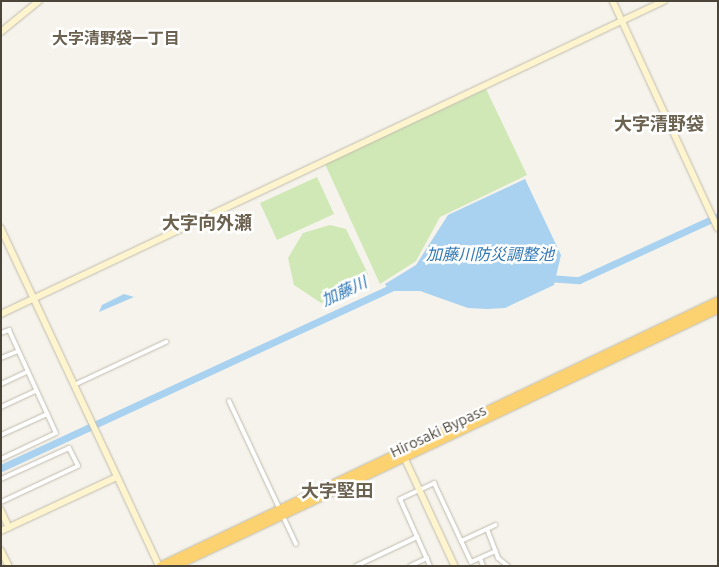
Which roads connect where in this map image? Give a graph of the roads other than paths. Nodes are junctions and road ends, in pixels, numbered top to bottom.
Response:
1 (39, 1) edge
2 (613, 1) edge
3 (664, 1) edge
4 (622, 21) junction
5 (1, 32) edge
6 (1, 228) edge
7 (718, 228) edge
8 (34, 298) junction
9 (718, 301) edge
10 (718, 309) edge
11 (1, 314) edge
12 (1, 333) edge
13 (166, 342) dead end
14 (18, 351) junction
15 (1, 358) edge
16 (28, 372) junction
17 (1, 384) edge
18 (74, 385) junction
19 (36, 391) junction
20 (229, 401) dead end
21 (1, 407) edge
22 (47, 414) junction
23 (1, 435) edge
24 (402, 452) junction
25 (1, 459) edge
26 (117, 476) junction
27 (1, 479) edge
28 (419, 490) junction
29 (1, 502) edge
30 (1, 510) edge
31 (280, 510) junction
32 (496, 525) dead end
33 (10, 527) junction
34 (487, 529) junction
35 (1, 531) edge
36 (417, 537) junction
37 (461, 541) junction
38 (296, 544) dead end
39 (1, 550) edge
40 (496, 551) junction
41 (427, 558) junction
42 (480, 558) junction
43 (8, 566) edge
44 (160, 566) edge
45 (175, 566) edge
46 (356, 566) edge
47 (410, 566) edge
48 (430, 566) edge
49 (455, 566) edge
50 (483, 566) edge
51 (508, 566) edge

1 - 5 street
2 - 4 street
3 - 4 street
4 - 7 street
4 - 8 street
6 - 8 street
8 - 11 street
8 - 18 street
9 - 24 highway, Hirosaki Bypass
10 - 24 highway, Hirosaki Bypass
12 - 14 street
13 - 18 street
14 - 15 street
14 - 16 street
16 - 17 street
16 - 19 street
18 - 26 street
19 - 21 street
19 - 22 street
20 - 31 street
22 - 23 street
22 - 25 street
24 - 28 street
24 - 31 highway, Hirosaki Bypass
26 - 33 street
26 - 44 street
27 - 29 street
28 - 36 street
28 - 37 street
28 - 49 street
30 - 33 street
31 - 38 street
31 - 44 highway, Hirosaki Bypass
31 - 45 highway, Hirosaki Bypass
32 - 34 street
33 - 35 street
34 - 37 street
34 - 40 street
36 - 41 street
36 - 46 street
37 - 42 street
39 - 43 street
40 - 42 street
40 - 51 street
41 - 47 street
41 - 48 street
42 - 50 street

